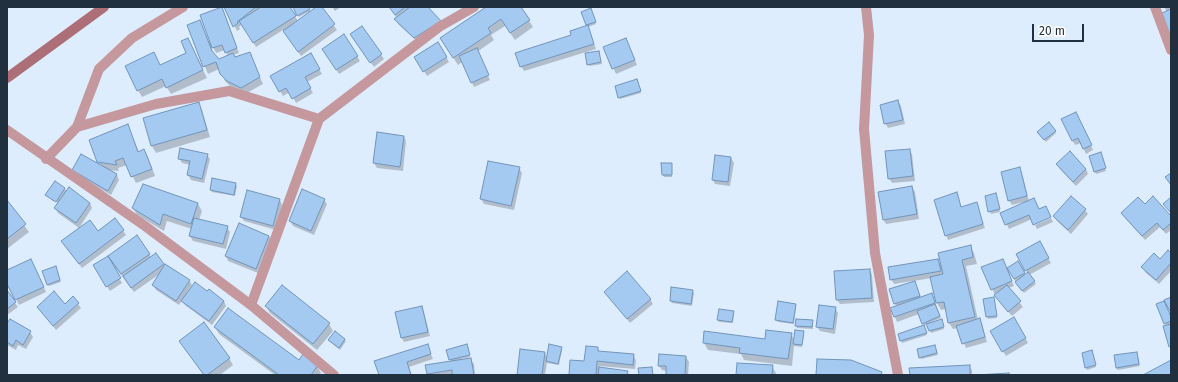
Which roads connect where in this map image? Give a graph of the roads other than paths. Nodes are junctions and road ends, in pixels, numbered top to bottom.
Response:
1 (104, 7) edge
2 (183, 7) edge
3 (474, 7) edge
4 (866, 7) edge
5 (1155, 7) edge
6 (1171, 50) edge
7 (7, 78) edge
8 (319, 118) junction
9 (77, 127) junction
10 (7, 130) edge
11 (46, 159) junction
12 (251, 305) junction
13 (334, 375) edge
14 (898, 375) edge

1 - 7 main road
2 - 9 street
3 - 8 street
4 - 14 street
5 - 6 street
8 - 9 street
8 - 12 street
9 - 11 street
10 - 11 street
11 - 12 street
12 - 13 street

